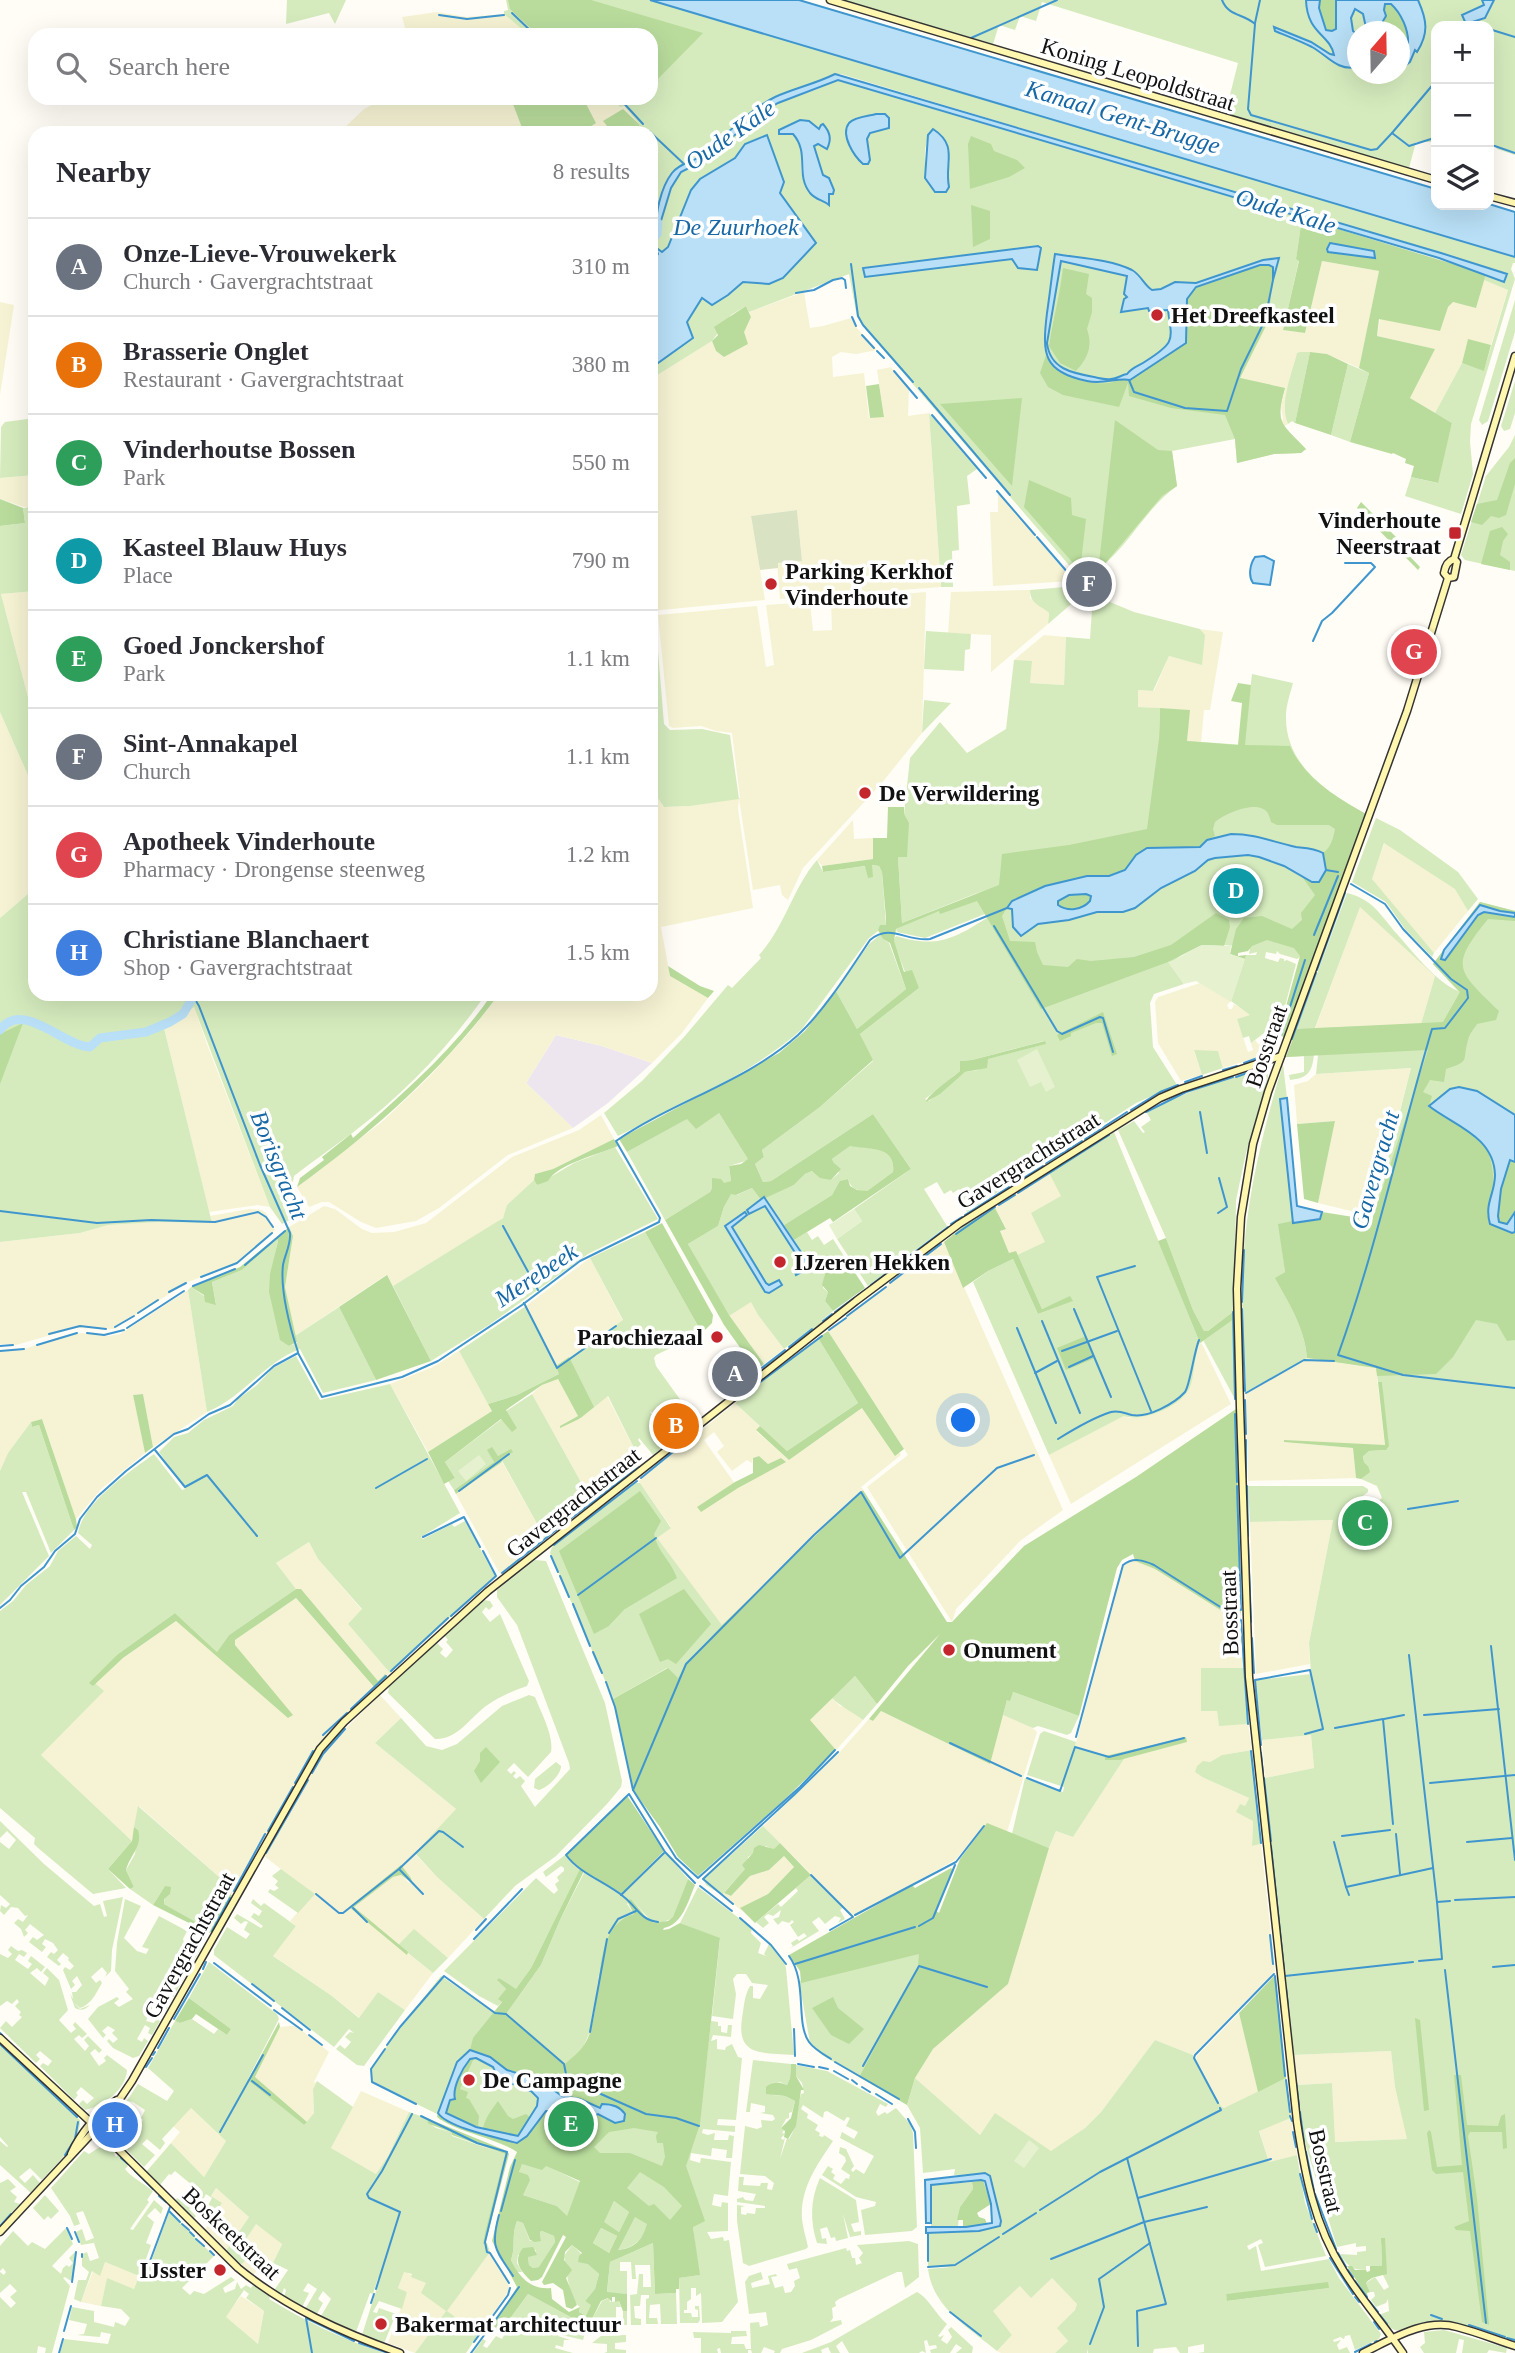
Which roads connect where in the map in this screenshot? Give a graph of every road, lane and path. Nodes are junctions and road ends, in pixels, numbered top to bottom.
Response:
1 (830, 0) edge
2 (1431, 179) edge
3 (1494, 197) edge
4 (1515, 203) edge
5 (1515, 356) edge
6 (1281, 1056) junction
7 (0, 2038) edge
8 (94, 2126) junction
9 (0, 2232) edge
10 (1393, 2339) junction
11 (1515, 2346) edge
12 (400, 2353) edge
13 (1363, 2353) edge
14 (1403, 2353) edge

1 - 2 street, Koning Leopoldstraat
3 - 4 street
5 - 6 street, Bosstraat
6 - 8 street, Gavergrachtstraat
6 - 10 street, Bosstraat
7 - 8 street, Boskeetstraat
8 - 9 street, Gavergrachtstraat
8 - 12 street, Boskeetstraat
10 - 11 street
10 - 13 street
10 - 14 street, Bosstraat

